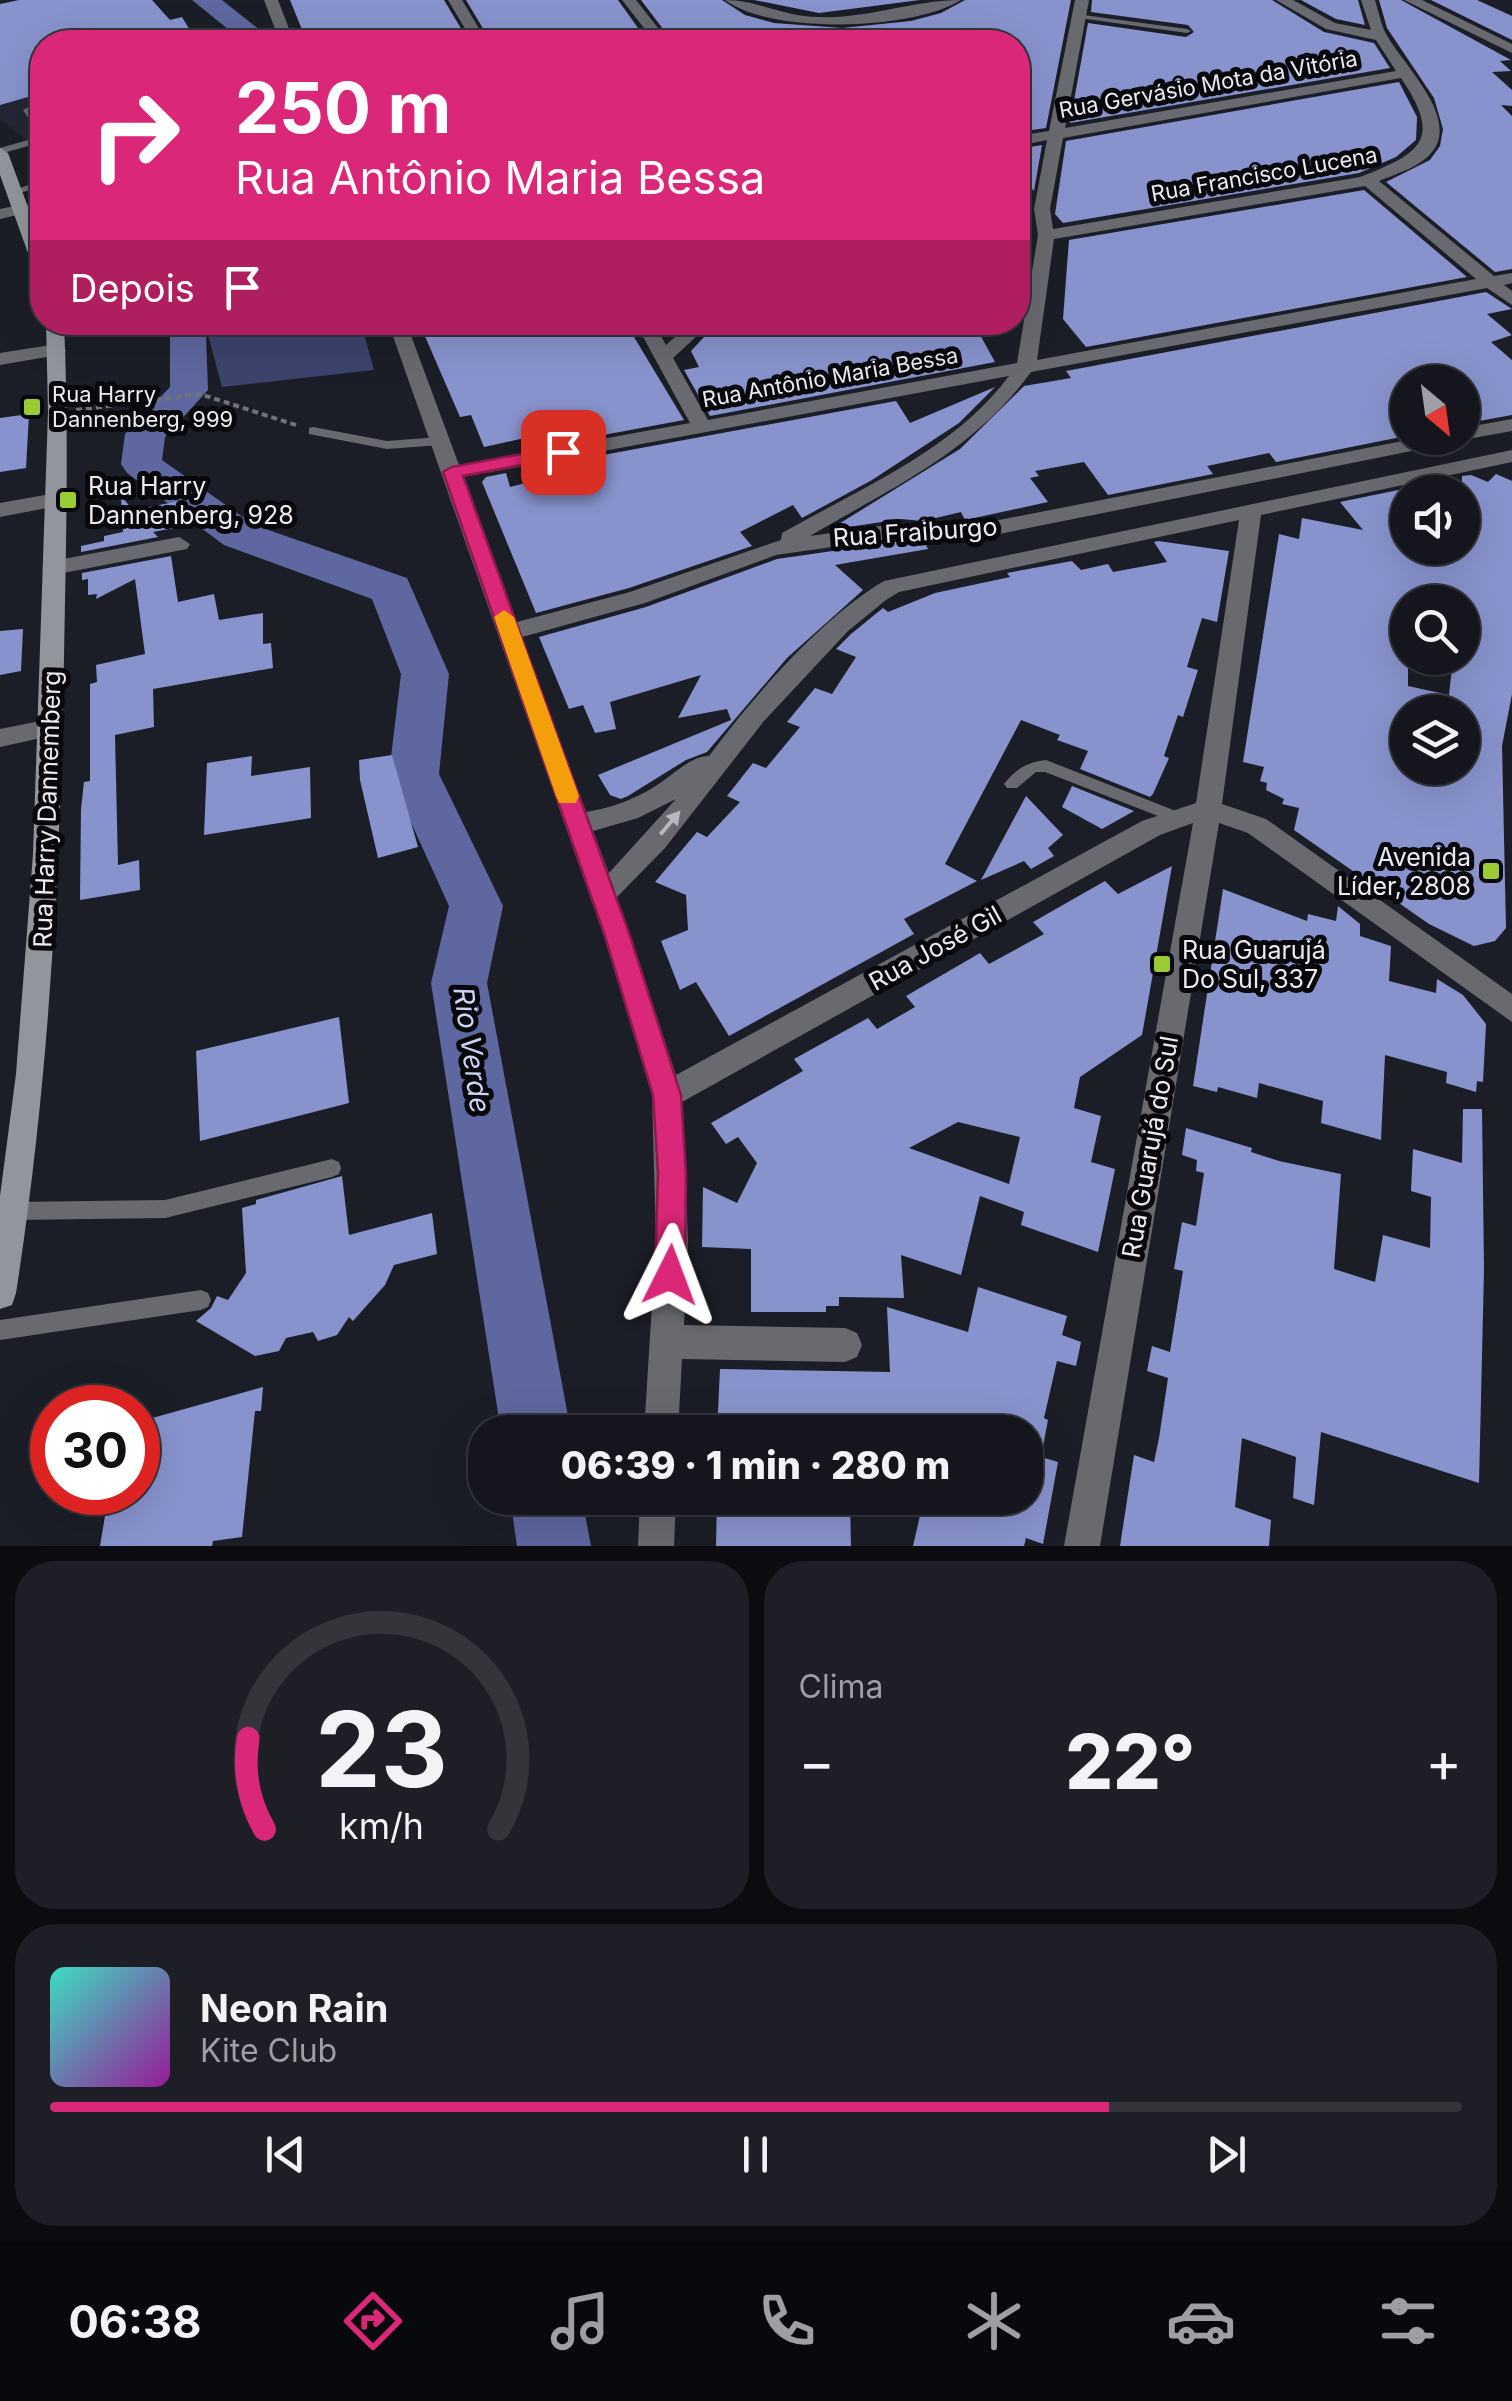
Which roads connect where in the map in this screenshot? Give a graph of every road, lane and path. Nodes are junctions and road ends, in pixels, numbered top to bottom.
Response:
1 (272, 0) edge
2 (455, 0) edge
3 (629, 0) edge
4 (732, 0) edge
5 (954, 0) edge
6 (1283, 0) edge
7 (1368, 0) edge
8 (1411, 0) edge
9 (1081, 8) edge
10 (283, 30) edge
11 (473, 30) edge
12 (653, 30) edge
13 (1188, 31) dead end
14 (1378, 36) junction
15 (1512, 49) edge
16 (1407, 73) junction
17 (1056, 134) junction
18 (1030, 139) edge
19 (30, 143) edge
20 (0, 152) edge
21 (1368, 180) junction
22 (30, 187) edge
23 (17, 191) junction
24 (24, 209) junction
25 (0, 214) edge
26 (30, 228) edge
27 (1046, 235) junction
28 (1512, 278) edge
29 (1490, 282) junction
30 (1512, 300) edge
31 (56, 335) edge
32 (402, 335) edge
33 (652, 335) edge
34 (688, 335) edge
35 (57, 350) junction
36 (664, 356) junction
37 (0, 358) edge
38 (1026, 366) junction
39 (58, 412) junction
40 (1512, 425) edge
41 (702, 426) junction
42 (313, 430) joint
43 (1480, 431) edge
44 (440, 440) junction
45 (1390, 449) edge
46 (1512, 456) edge
47 (452, 472) junction
48 (56, 500) junction
49 (0, 510) edge
50 (1251, 510) junction
51 (179, 544) dead end
52 (773, 548) junction
53 (53, 568) junction
54 (510, 632) junction
55 (50, 728) junction
56 (0, 738) edge
57 (735, 739) junction
58 (1012, 784) dead end
59 (1208, 810) junction
60 (1176, 817) junction
61 (577, 824) junction
62 (603, 894) junction
63 (1512, 1010) edge
64 (667, 1095) junction
65 (332, 1168) dead end
66 (14, 1211) junction
67 (0, 1294) edge
68 (201, 1300) dead end
69 (0, 1330) edge
70 (666, 1342) junction
71 (845, 1345) dead end
72 (663, 1415) edge
73 (657, 1515) edge
74 (656, 1546) edge
75 (1082, 1546) edge

1 - 10 street
2 - 11 street
3 - 12 street
4 - 5 street
6 - 14 street
7 - 14 street, Rua Francisco Lucena
8 - 15 street
9 - 13 lane
9 - 17 street
14 - 16 street, Rua Francisco Lucena
16 - 17 street, Rua Gervásio Mota da Vitória
16 - 21 street, Rua Francisco Lucena
17 - 18 street, Rua Gervásio Mota da Vitória
17 - 27 street
19 - 20 lane
20 - 23 main road
21 - 27 street, Rua Francisco Lucena
21 - 29 street
22 - 23 lane
23 - 24 main road
24 - 25 street
24 - 26 main road
27 - 38 street
28 - 29 street, Rua Antônio Maria Bessa
29 - 30 street
29 - 38 street, Rua Antônio Maria Bessa
31 - 35 main road, Rua Harry Dannemberg
32 - 44 street
33 - 36 street
34 - 36 street
35 - 37 street
35 - 39 main road, Rua Harry Dannemberg
36 - 41 street
38 - 41 street, Rua Antônio Maria Bessa
38 - 52 street
39 - 42 path
39 - 48 main road, Rua Harry Dannemberg
40 - 43 street
41 - 47 street, Rua Antônio Maria Bessa
42 - 44 lane
44 - 47 street
45 - 52 street, Rua Fraiburgo
46 - 50 street, Rua Fraiburgo
47 - 54 street
48 - 49 street
48 - 53 main road, Rua Harry Dannemberg
50 - 57 street, Rua Fraiburgo
50 - 59 street, Rua Guarujá do Sul
51 - 53 street
52 - 54 street, Rua Fraiburgo
53 - 55 main road, Rua Harry Dannemberg
54 - 61 street
55 - 56 street
55 - 66 main road, Rua Harry Dannemberg
57 - 61 street, Rua Fraiburgo
62 -> 57 street, Rua Fraiburgo
58 - 60 lane
59 - 60 street, Rua José Gil
59 - 63 street
59 - 75 street, Rua Guarujá do Sul
60 - 64 street, Rua José Gil
61 - 62 street
62 - 64 street
64 - 70 street
65 - 66 lane
66 - 67 main road, Rua Harry Dannemberg
68 - 69 lane
70 - 71 street
70 - 72 street
73 - 74 street

